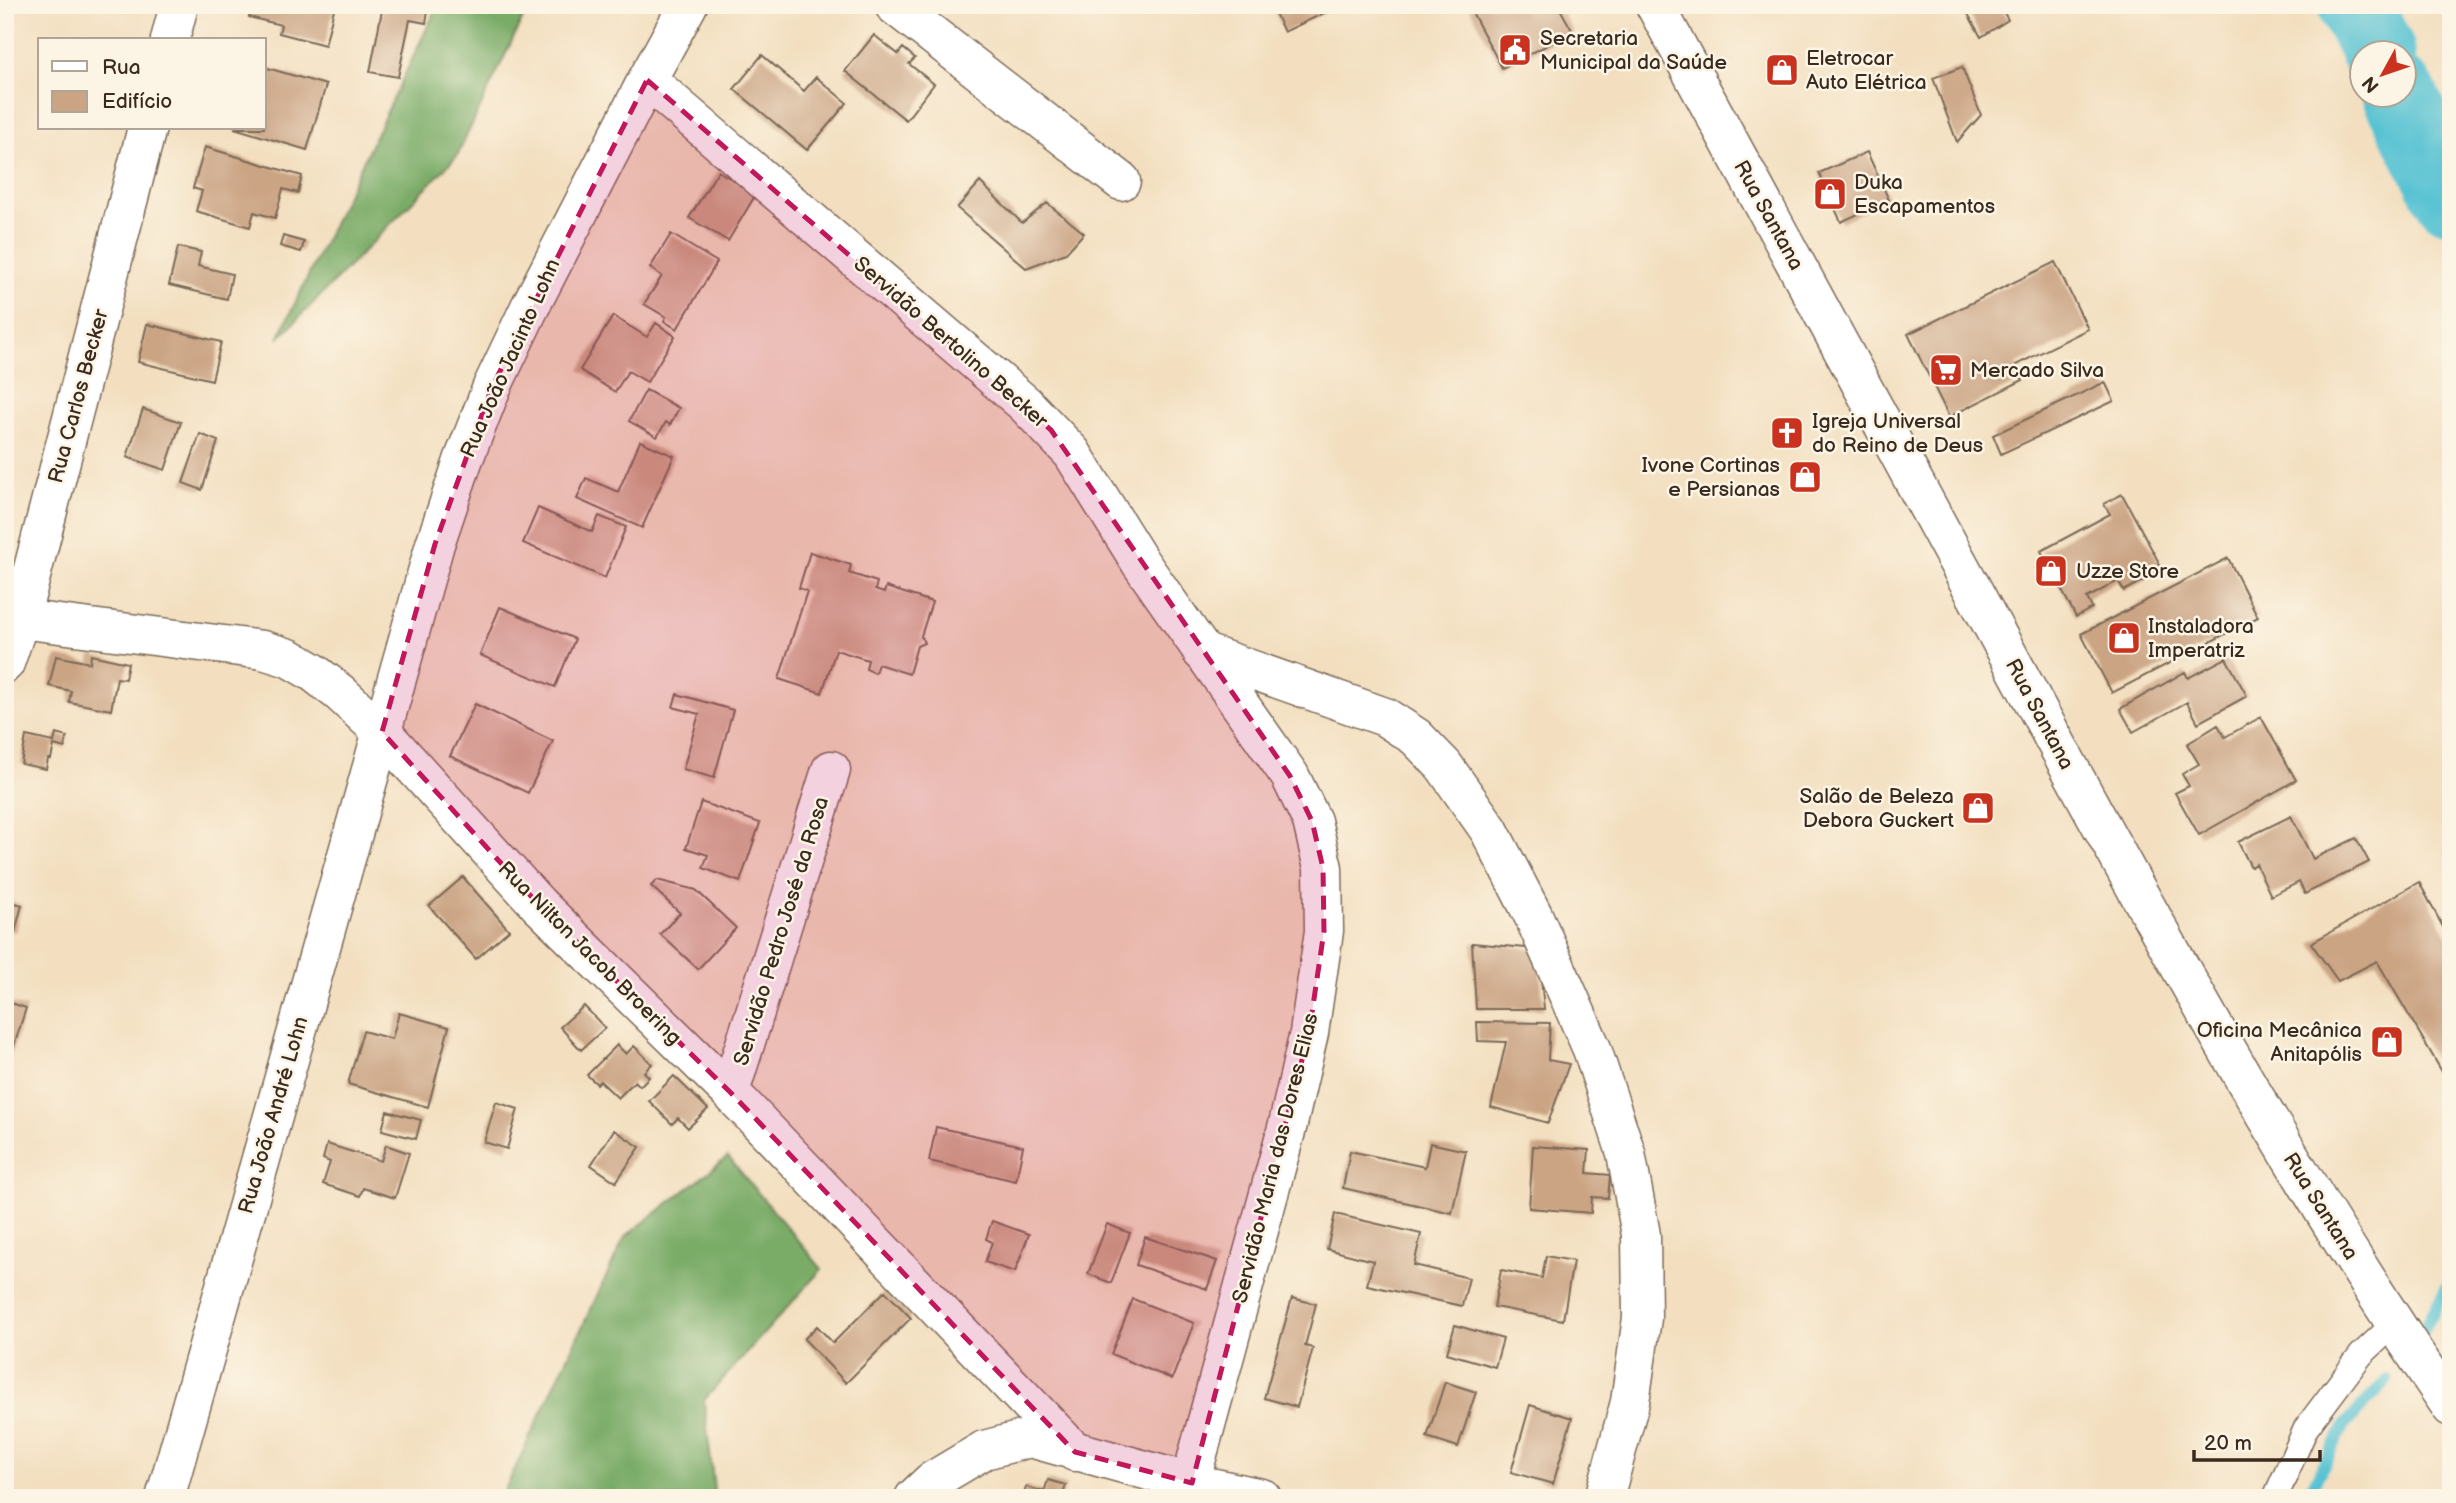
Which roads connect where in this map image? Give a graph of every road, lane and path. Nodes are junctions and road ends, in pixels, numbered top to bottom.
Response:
1 (179, 5) edge
2 (688, 5) edge
3 (894, 5) edge
4 (1655, 5) edge
5 (171, 38) edge
6 (647, 80) junction
7 (146, 130) edge
8 (1122, 181) dead end
9 (20, 619) junction
10 (1202, 652) junction
11 (5, 663) edge
12 (382, 732) junction
13 (831, 770) dead end
14 (730, 1092) junction
15 (2394, 1324) junction
16 (2451, 1407) edge
17 (1075, 1452) junction
18 (1189, 1491) edge
19 (165, 1498) edge
20 (914, 1498) edge
21 (1262, 1498) edge
22 (1604, 1498) edge
23 (2275, 1498) edge

1 - 5 street
2 - 6 street, Rua João Jacinto Lohn
3 - 8 street
4 - 15 street, Rua Santana
6 - 10 street, Servidão Bertolino Becker
6 - 12 street, Rua João Jacinto Lohn
7 - 9 street, Rua Carlos Becker
9 - 11 street, Rua Carlos Becker
9 - 12 street, Rua Nilton Jacob Broering
10 - 18 street, Servidão Maria das Dores Elias
10 - 22 street
12 - 14 street, Rua Nilton Jacob Broering
12 - 19 street, Rua João André Lohn
13 - 14 street, Servidão Pedro José da Rosa
14 - 17 street, Rua Nilton Jacob Broering
15 - 16 street, Rua Santana
15 - 23 lane
17 - 18 street
17 - 20 street
18 - 21 street

